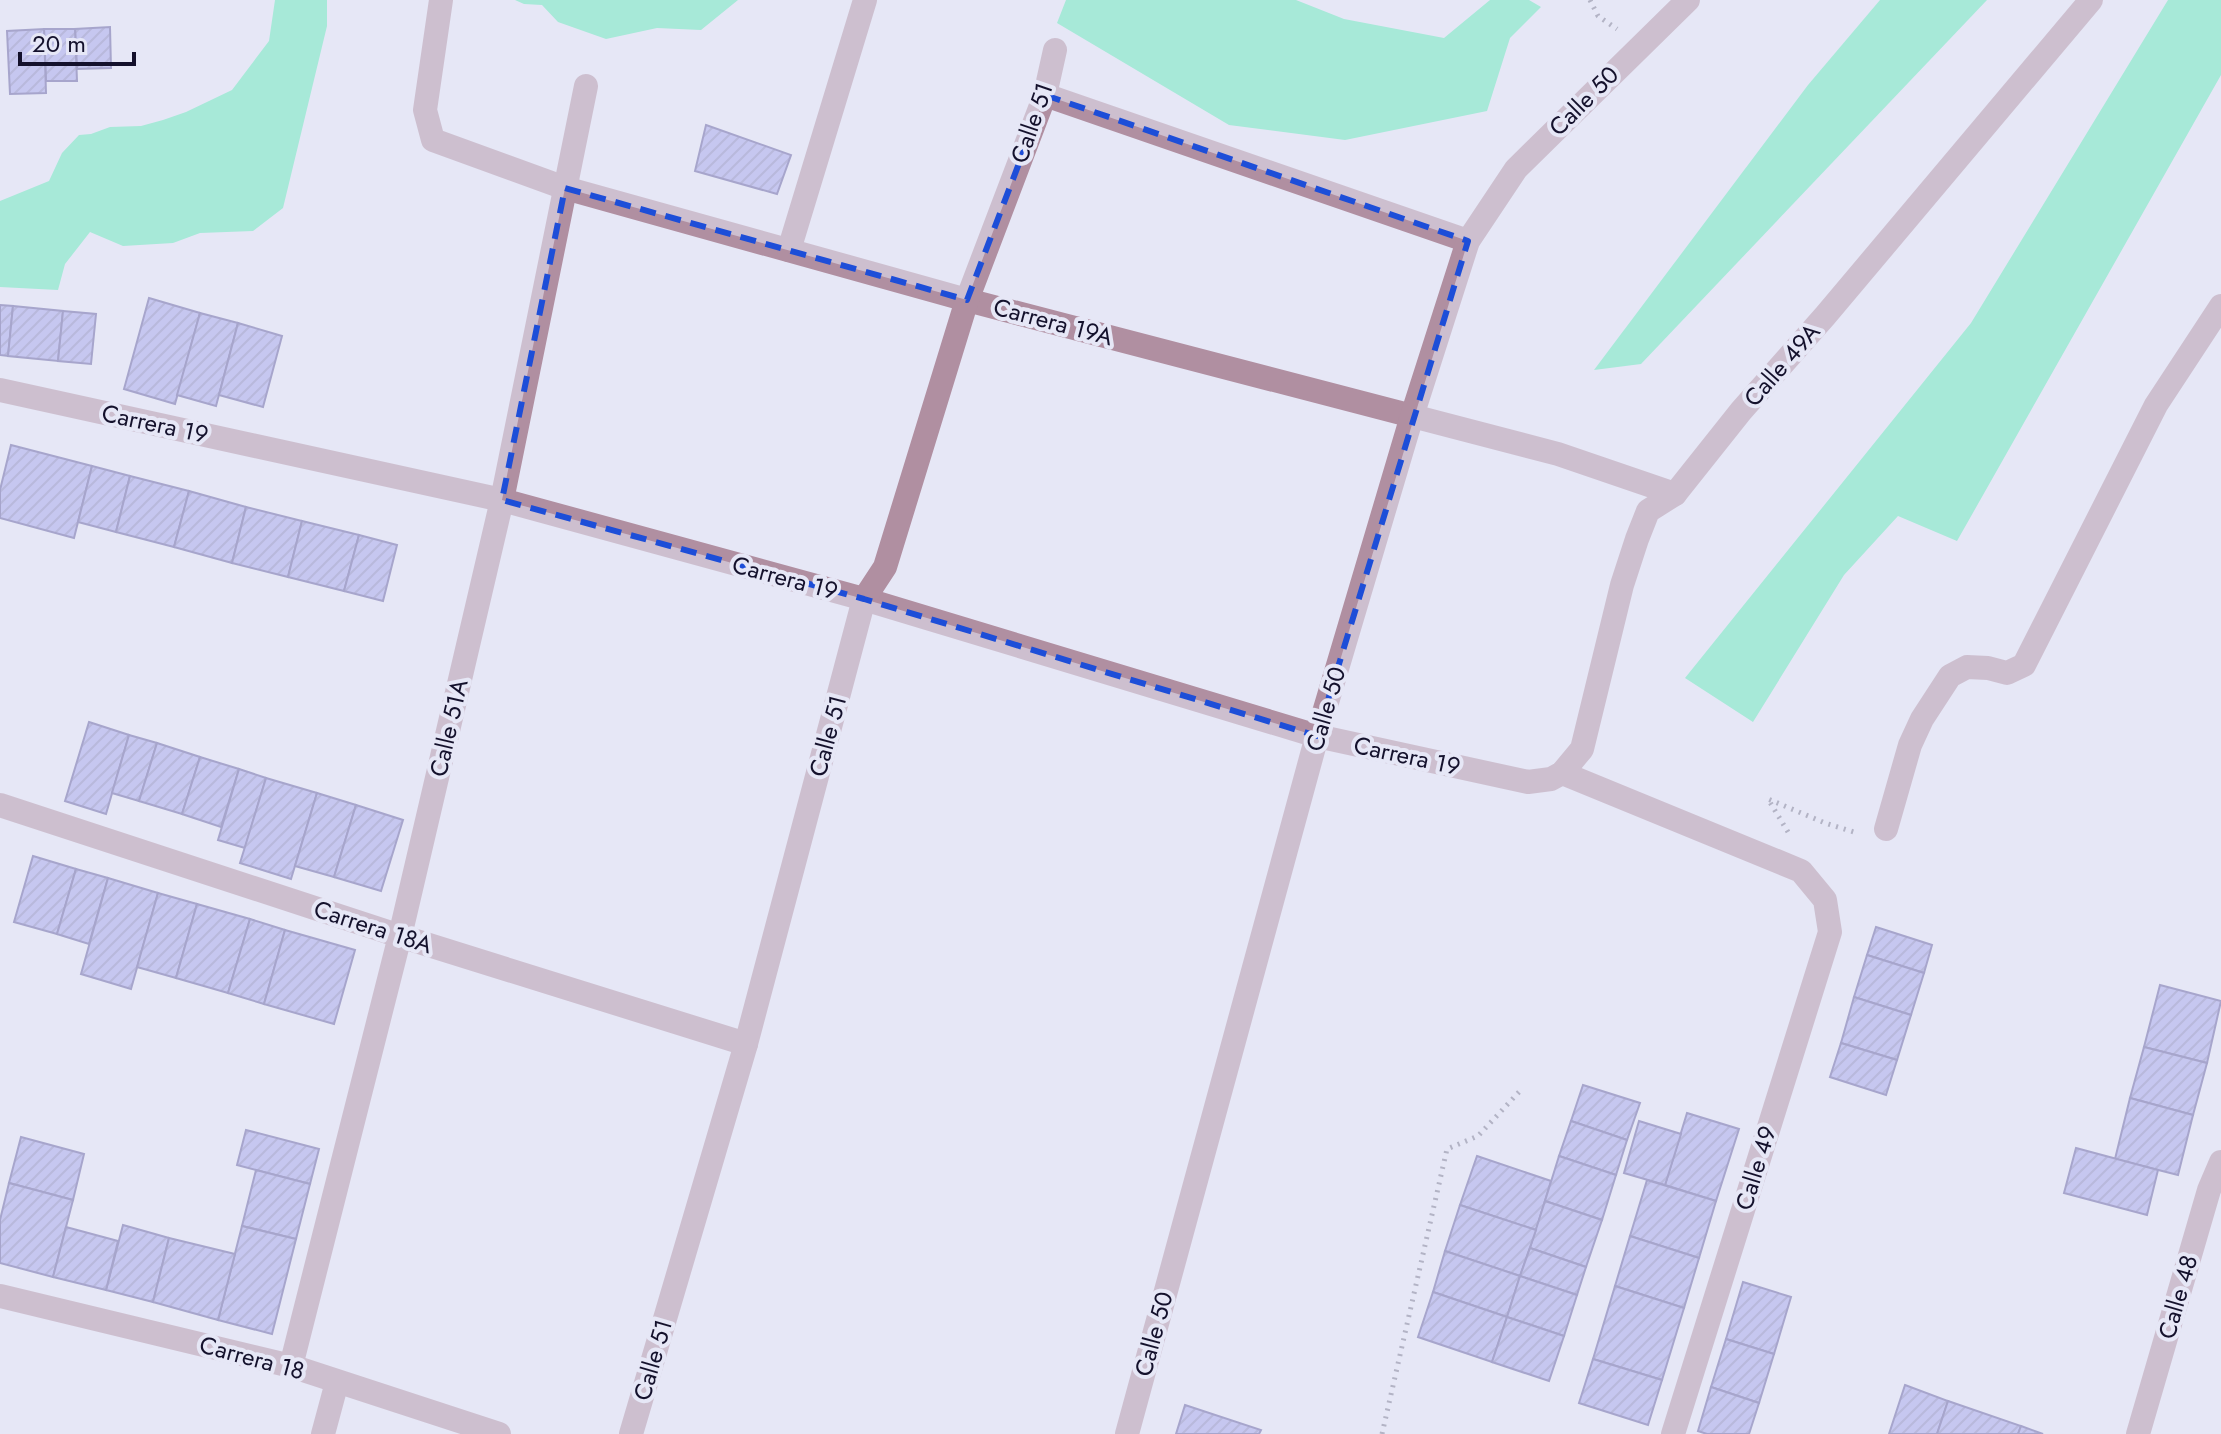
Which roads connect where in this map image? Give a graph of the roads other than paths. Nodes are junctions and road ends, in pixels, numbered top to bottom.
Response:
1 (441, 0) edge
2 (865, 0) edge
3 (1688, 0) edge
4 (2091, 0) edge
5 (1055, 50) dead end
6 (586, 86) dead end
7 (1045, 95) junction
8 (565, 188) junction
9 (1468, 241) junction
10 (789, 250) junction
11 (967, 300) junction
12 (2221, 306) edge
13 (0, 390) edge
14 (1412, 416) junction
15 (1675, 494) junction
16 (502, 500) junction
17 (864, 599) junction
18 (1317, 736) junction
19 (1562, 773) junction
20 (0, 805) edge
21 (1886, 829) road end
22 (400, 936) junction
23 (746, 1044) junction
24 (2221, 1162) edge
25 (2215, 1192) edge
26 (0, 1296) edge
27 (291, 1366) junction
28 (337, 1382) junction
29 (323, 1434) edge
30 (499, 1434) edge
31 (631, 1434) edge
32 (1127, 1434) edge
33 (1673, 1434) edge
34 (2138, 1434) edge

1 - 8 street, Carrera 19A
2 - 10 street
3 - 9 street, Calle 50
4 - 15 street, Calle 49A
5 - 7 street, Calle 51
6 - 8 street, Calle 51A
7 - 9 street
7 - 11 street, Calle 51
8 - 10 street, Carrera 19A
8 - 16 street, Calle 51A
9 - 14 street, Calle 50
10 - 11 street, Carrera 19A
11 - 14 street, Carrera 19A
11 - 17 street, Calle 51
12 - 21 street
13 - 16 street, Carrera 19
14 - 15 street, Carrera 19A
14 - 18 street, Calle 50
15 - 19 street, Calle 49A
16 - 17 street, Carrera 19
16 - 22 street, Calle 51A
17 - 18 street, Carrera 19
17 - 23 street, Calle 51
18 - 19 street, Carrera 19
18 - 32 street, Calle 50
19 - 33 street, Calle 49
20 - 22 street, Carrera 18A
22 - 23 street, Carrera 18A
22 - 27 street, Calle 51A
23 - 31 street, Calle 51
24 - 25 street, Calle 48
25 - 34 street, Calle 48
26 - 27 street, Carrera 18
27 - 28 street, Carrera 18
28 - 29 street
28 - 30 street, Carrera 18

